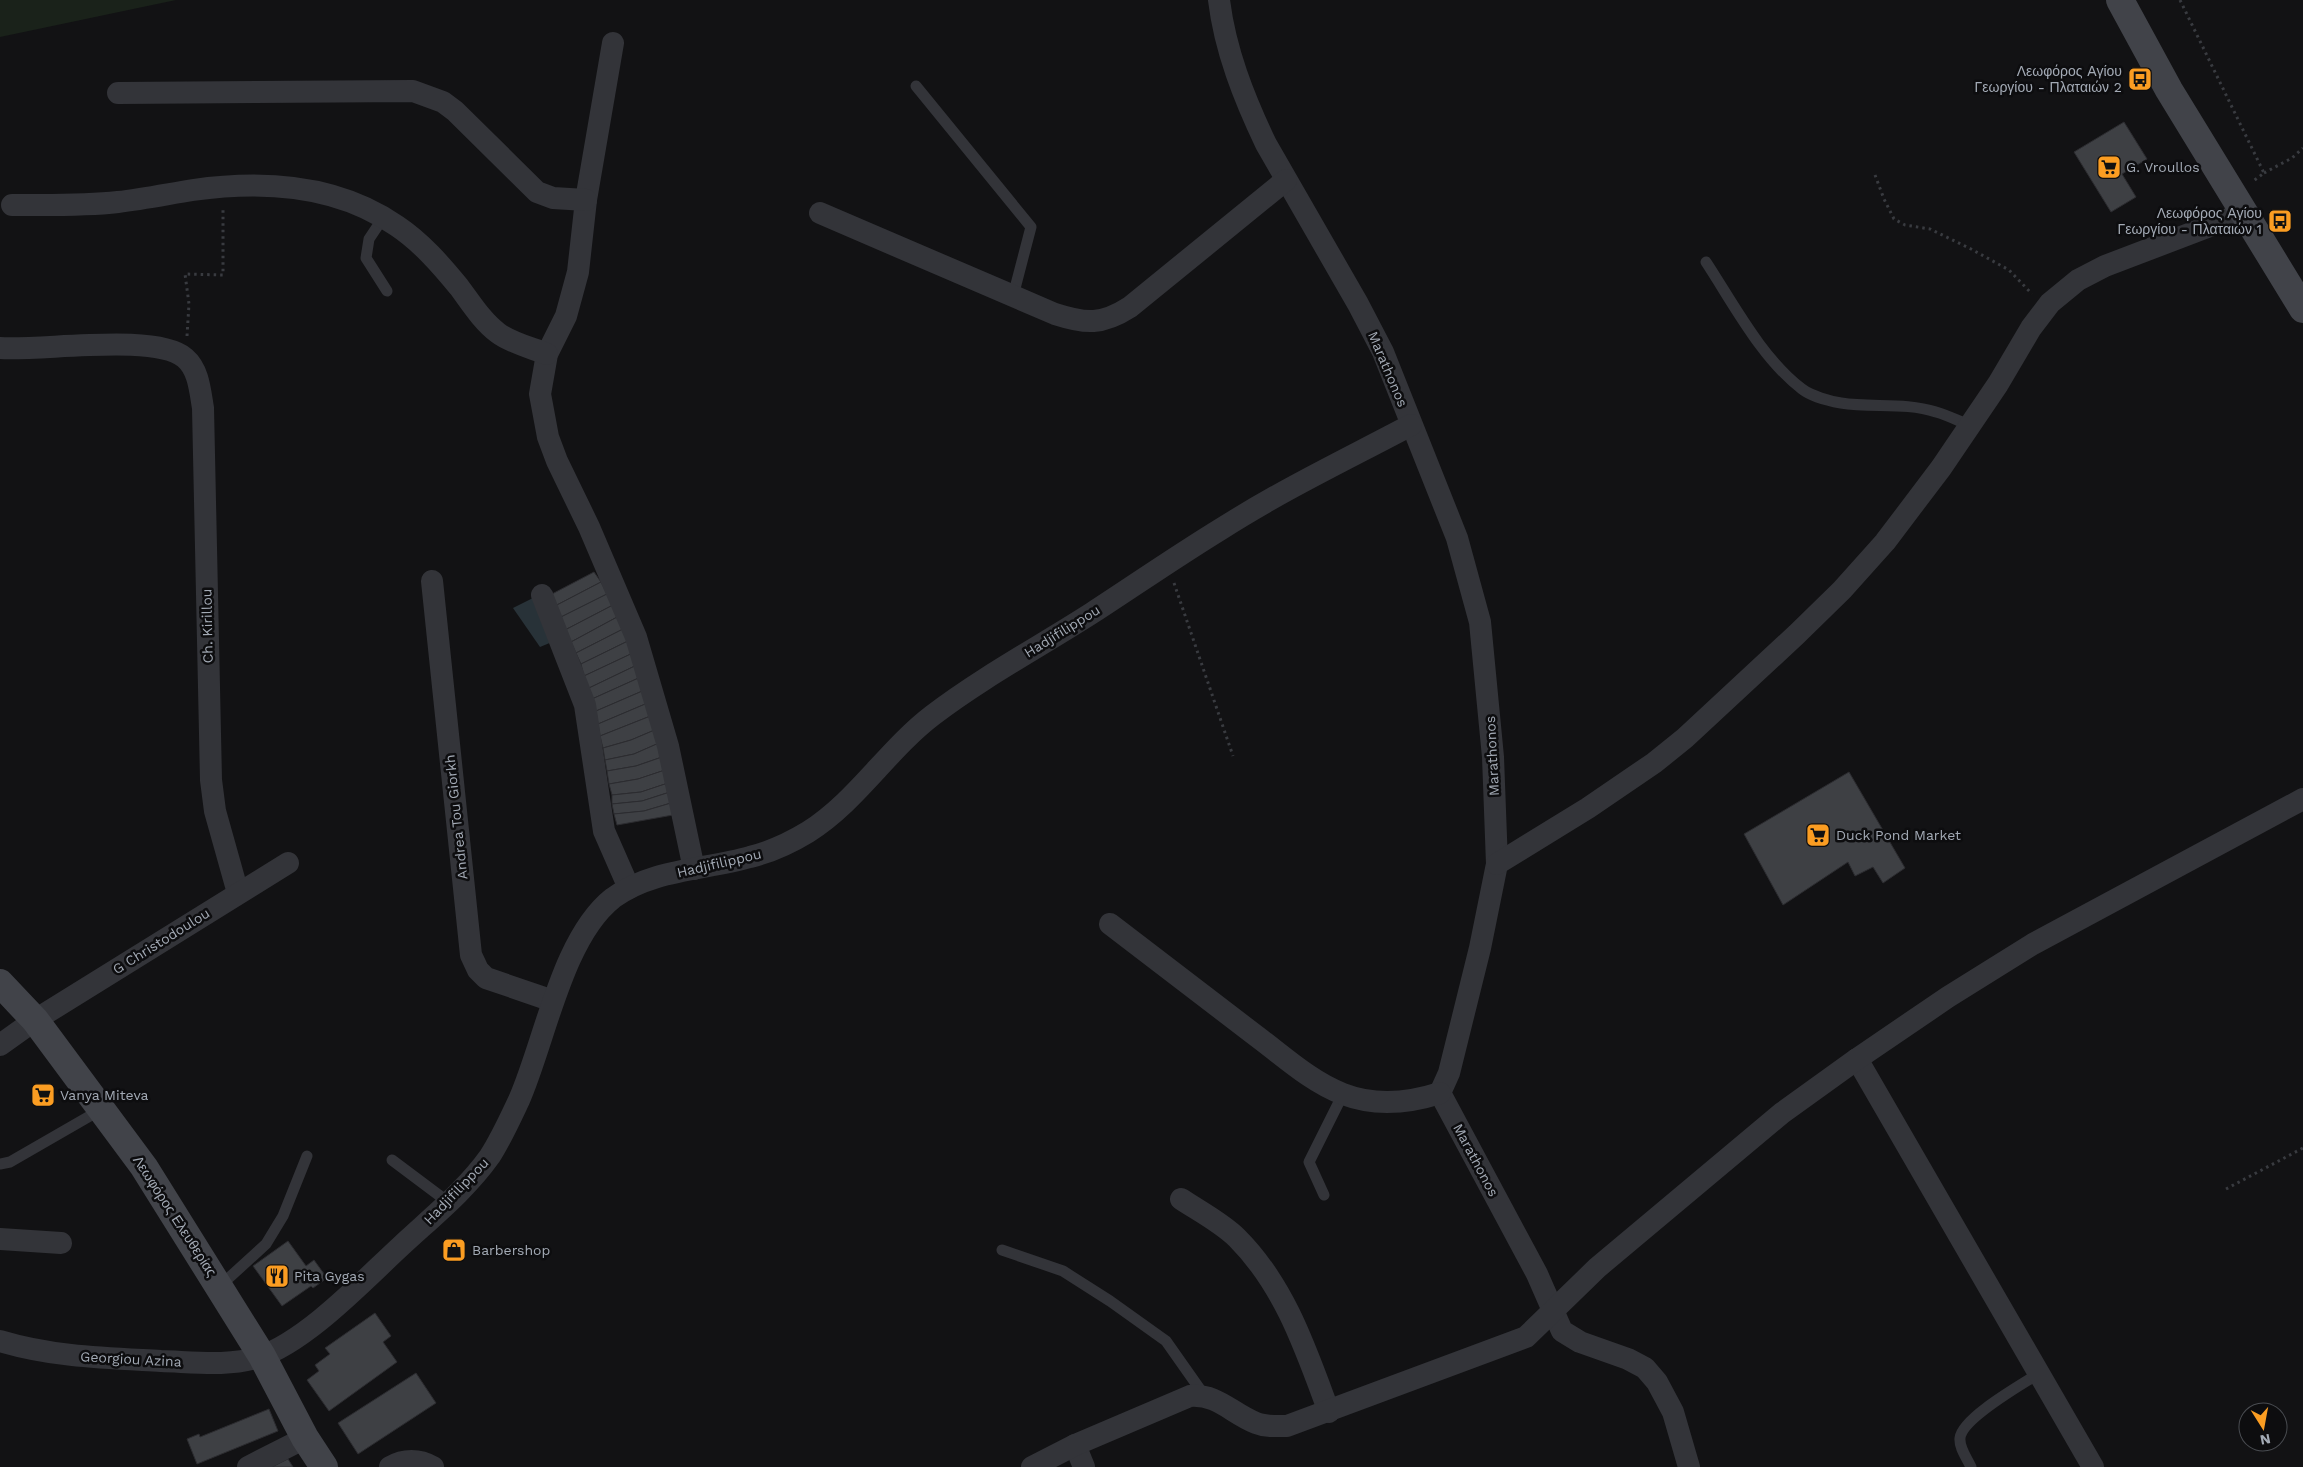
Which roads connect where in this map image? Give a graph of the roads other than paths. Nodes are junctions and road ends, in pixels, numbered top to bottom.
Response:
1 (1219, 0) edge
2 (2120, 0) edge
3 (614, 43) dead end
4 (916, 86) dead end
5 (118, 93) dead end
6 (1286, 180) junction
7 (586, 200) junction
8 (2238, 204) junction
9 (12, 206) dead end
10 (820, 213) dead end
11 (383, 218) junction
12 (1706, 262) dead end
13 (387, 291) dead end
14 (1013, 296) junction
15 (2303, 309) edge
16 (0, 348) edge
17 (547, 354) junction
18 (1411, 426) junction
19 (1971, 426) junction
20 (432, 581) dead end
21 (542, 595) dead end
22 (2303, 799) edge
23 (288, 863) dead end
24 (1497, 864) junction
25 (694, 869) junction
26 (629, 888) junction
27 (238, 893) junction
28 (1110, 924) dead end
29 (0, 983) edge
30 (553, 1001) junction
31 (35, 1020) junction
32 (0, 1045) edge
33 (1857, 1059) junction
34 (1440, 1093) junction
35 (1343, 1094) junction
36 (102, 1109) junction
37 (307, 1156) dead end
38 (392, 1160) dead end
39 (0, 1164) edge
40 (1324, 1195) dead end
41 (1181, 1199) dead end
42 (448, 1202) junction
43 (0, 1239) edge
44 (61, 1243) dead end
45 (1002, 1250) dead end
46 (220, 1286) junction
47 (1553, 1310) junction
48 (0, 1341) edge
49 (262, 1356) junction
50 (2038, 1374) junction
51 (1204, 1395) junction
52 (1329, 1412) junction
53 (305, 1438) junction
54 (1076, 1445) junction
55 (248, 1467) edge
56 (324, 1467) edge
57 (390, 1467) edge
58 (434, 1467) edge
59 (1032, 1467) edge
60 (1084, 1467) edge
61 (1689, 1467) edge
62 (1971, 1467) edge
63 (2093, 1467) edge

1 - 6 street, Marathonos
2 - 8 main road
3 - 7 street
4 - 14 lane
5 - 7 street
6 - 14 street
6 - 18 street, Marathonos
7 - 17 street
8 - 15 main road
8 - 19 street
9 - 11 street
10 - 14 street
11 - 13 lane
11 - 17 street
12 - 19 lane
16 - 27 street, Ch. Kirillou
17 - 25 street
18 - 24 street, Marathonos
18 - 25 street, Hadjifilippou
19 - 24 street
20 - 30 street, Andrea Tou Giorkh
21 - 26 street
22 - 33 street
23 - 27 street, G Christodoulou
24 - 34 street, Marathonos
25 - 26 street, Hadjifilippou
26 - 30 street, Hadjifilippou
27 - 31 street, G Christodoulou
28 - 35 street
29 - 31 main road, Λεωφόρος Ελευθερίας
30 - 42 street, Hadjifilippou
31 - 32 street, G Christodoulou
31 - 36 main road, Λεωφόρος Ελευθερίας
33 - 47 street
33 - 50 street
34 - 35 street
34 - 47 street, Marathonos
35 - 40 lane
36 - 39 lane
36 - 46 main road, Λεωφόρος Ελευθερίας
37 - 46 lane
38 - 42 lane
41 - 52 street
42 - 49 street, Hadjifilippou
43 - 44 street
45 - 51 lane
46 - 49 main road, Λεωφόρος Ελευθερίας
47 - 52 street
47 - 61 street, Marathonos
48 - 49 street, Georgiou Azina
49 - 53 main road, Λεωφόρος Ελευθερίας
50 - 62 lane
50 - 63 street
51 - 52 street
51 - 54 street
53 - 55 street
53 - 56 main road, Λεωφόρος Ελευθερίας
54 - 59 street
54 - 60 street
57 - 58 street

